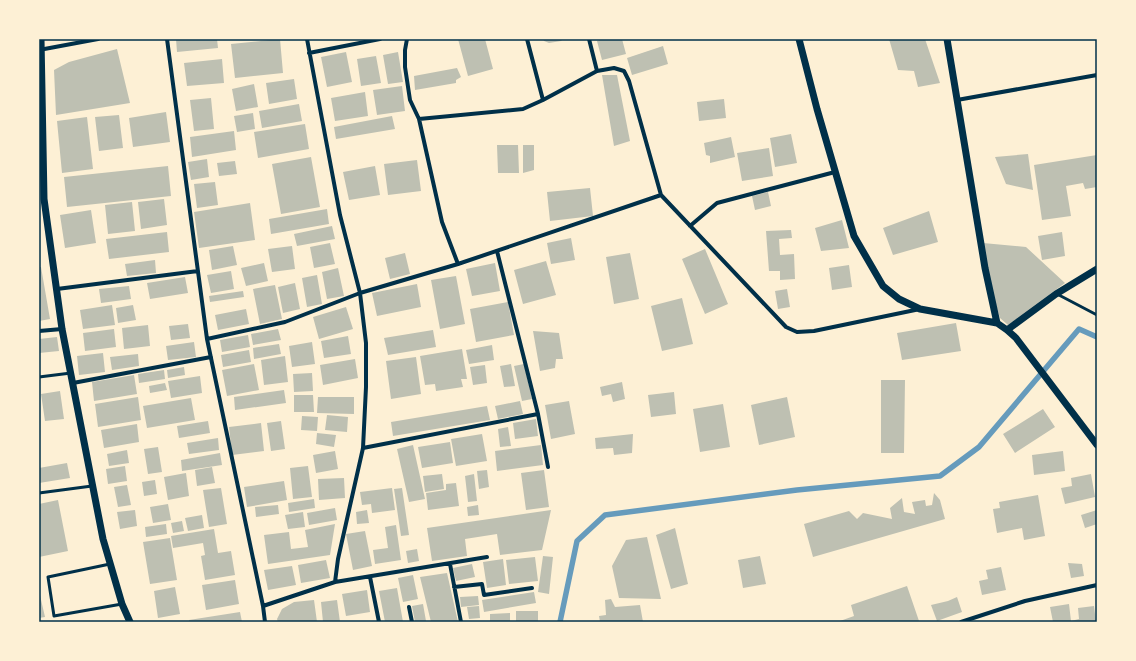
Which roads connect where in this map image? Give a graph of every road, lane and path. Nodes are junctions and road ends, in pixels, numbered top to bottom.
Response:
1 (41, 39) edge
2 (98, 39) edge
3 (167, 39) edge
4 (307, 39) edge
5 (380, 39) edge
6 (407, 39) edge
7 (527, 39) edge
8 (588, 39) edge
9 (799, 39) edge
10 (947, 39) edge
11 (40, 50) edge
12 (309, 53) junction
13 (597, 71) junction
14 (1097, 75) edge
15 (543, 100) junction
16 (956, 100) junction
17 (419, 119) junction
18 (835, 172) junction
19 (661, 195) junction
20 (42, 199) edge
21 (690, 226) junction
22 (497, 251) junction
23 (458, 264) junction
24 (1097, 269) edge
25 (198, 272) junction
26 (57, 289) junction
27 (360, 293) junction
28 (1056, 294) junction
29 (920, 309) junction
30 (1097, 315) edge
31 (997, 323) junction
32 (62, 329) junction
33 (1007, 330) junction
34 (39, 331) edge
35 (207, 339) junction
36 (211, 357) junction
37 (71, 373) junction
38 (39, 377) edge
39 (73, 383) junction
40 (538, 414) junction
41 (1097, 445) edge
42 (363, 448) junction
43 (548, 467) dead end
44 (92, 486) junction
45 (39, 493) edge
46 (487, 557) dead end
47 (110, 564) junction
48 (450, 564) junction
49 (370, 577) junction
50 (335, 582) junction
51 (1097, 585) edge
52 (454, 587) junction
53 (532, 588) dead end
54 (122, 604) junction
55 (263, 606) junction
56 (409, 607) dead end
57 (130, 622) edge
58 (265, 622) edge
59 (380, 622) edge
60 (412, 622) edge
61 (461, 622) edge
62 (961, 622) edge

1 - 11 street
2 - 11 street
3 - 25 street
4 - 12 street
5 - 12 street
6 - 17 street
7 - 15 street
8 - 13 street
9 - 18 street
10 - 16 street
11 - 20 street
12 - 27 street
13 - 15 street
13 - 19 street
14 - 16 street
15 - 17 street
16 - 31 street
17 - 23 street
18 - 21 street
18 - 29 street
19 - 21 street
19 - 22 street
20 - 26 street
21 - 29 street
22 - 23 street
22 - 40 street
23 - 27 street
24 - 28 street
25 - 26 street
25 - 35 street
26 - 32 street
27 - 35 street
27 - 42 street
28 - 30 lane
28 - 33 street
29 - 31 street
31 - 33 street
32 - 34 street
32 - 37 street
33 - 41 street
35 - 36 street
36 - 39 street
36 - 55 street
37 - 38 lane
37 - 39 street
39 - 44 street
40 - 42 street
40 - 43 street
42 - 50 street
44 - 45 lane
44 - 47 street
46 - 48 street
47 - 54 street
47 - 54 lane
48 - 49 street
48 - 52 street
49 - 50 street
49 - 59 street
50 - 55 street
51 - 62 street
52 - 53 street
52 - 61 street
54 - 57 street
55 - 58 street
56 - 60 street

